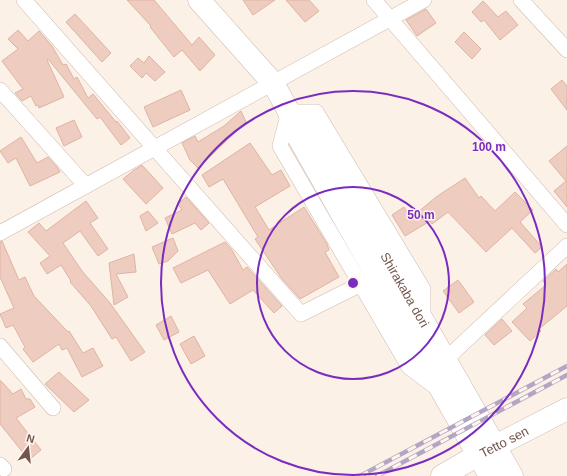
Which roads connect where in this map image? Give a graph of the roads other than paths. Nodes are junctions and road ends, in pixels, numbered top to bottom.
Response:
1 (24, 0) edge
2 (199, 0) edge
3 (374, 0) edge
4 (424, 0) edge
5 (522, 0) edge
6 (390, 18) junction
7 (567, 50) edge
8 (273, 83) junction
9 (0, 90) edge
10 (289, 112) junction
11 (154, 148) junction
12 (86, 186) junction
13 (567, 225) edge
14 (0, 232) edge
15 (567, 246) edge
16 (361, 284) junction
17 (0, 346) edge
18 (445, 360) junction
19 (442, 392) junction
20 (53, 408) dead end
21 (567, 409) edge
22 (487, 451) junction
23 (442, 476) edge
24 (490, 476) edge
25 (512, 476) edge

1 - 11 street
2 - 8 main road, Shirakaba dori
3 - 6 street
4 - 6 street
5 - 7 street
6 - 8 street
6 - 13 street
8 - 10 main road, Shirakaba dori
8 - 11 street
9 - 12 street
10 - 16 street
10 - 18 main road, Shirakaba dori
10 - 19 main road, Shirakaba dori
11 - 12 street
11 - 16 street
12 - 14 street
15 - 18 street
16 - 19 street
17 - 20 street
18 - 22 main road, Shirakaba dori
19 - 22 main road, Shirakaba dori
21 - 22 main road, Tetto sen
22 - 23 main road, Tetto sen
22 - 24 main road, Shirakaba dori
22 - 25 main road, Shirakaba dori

